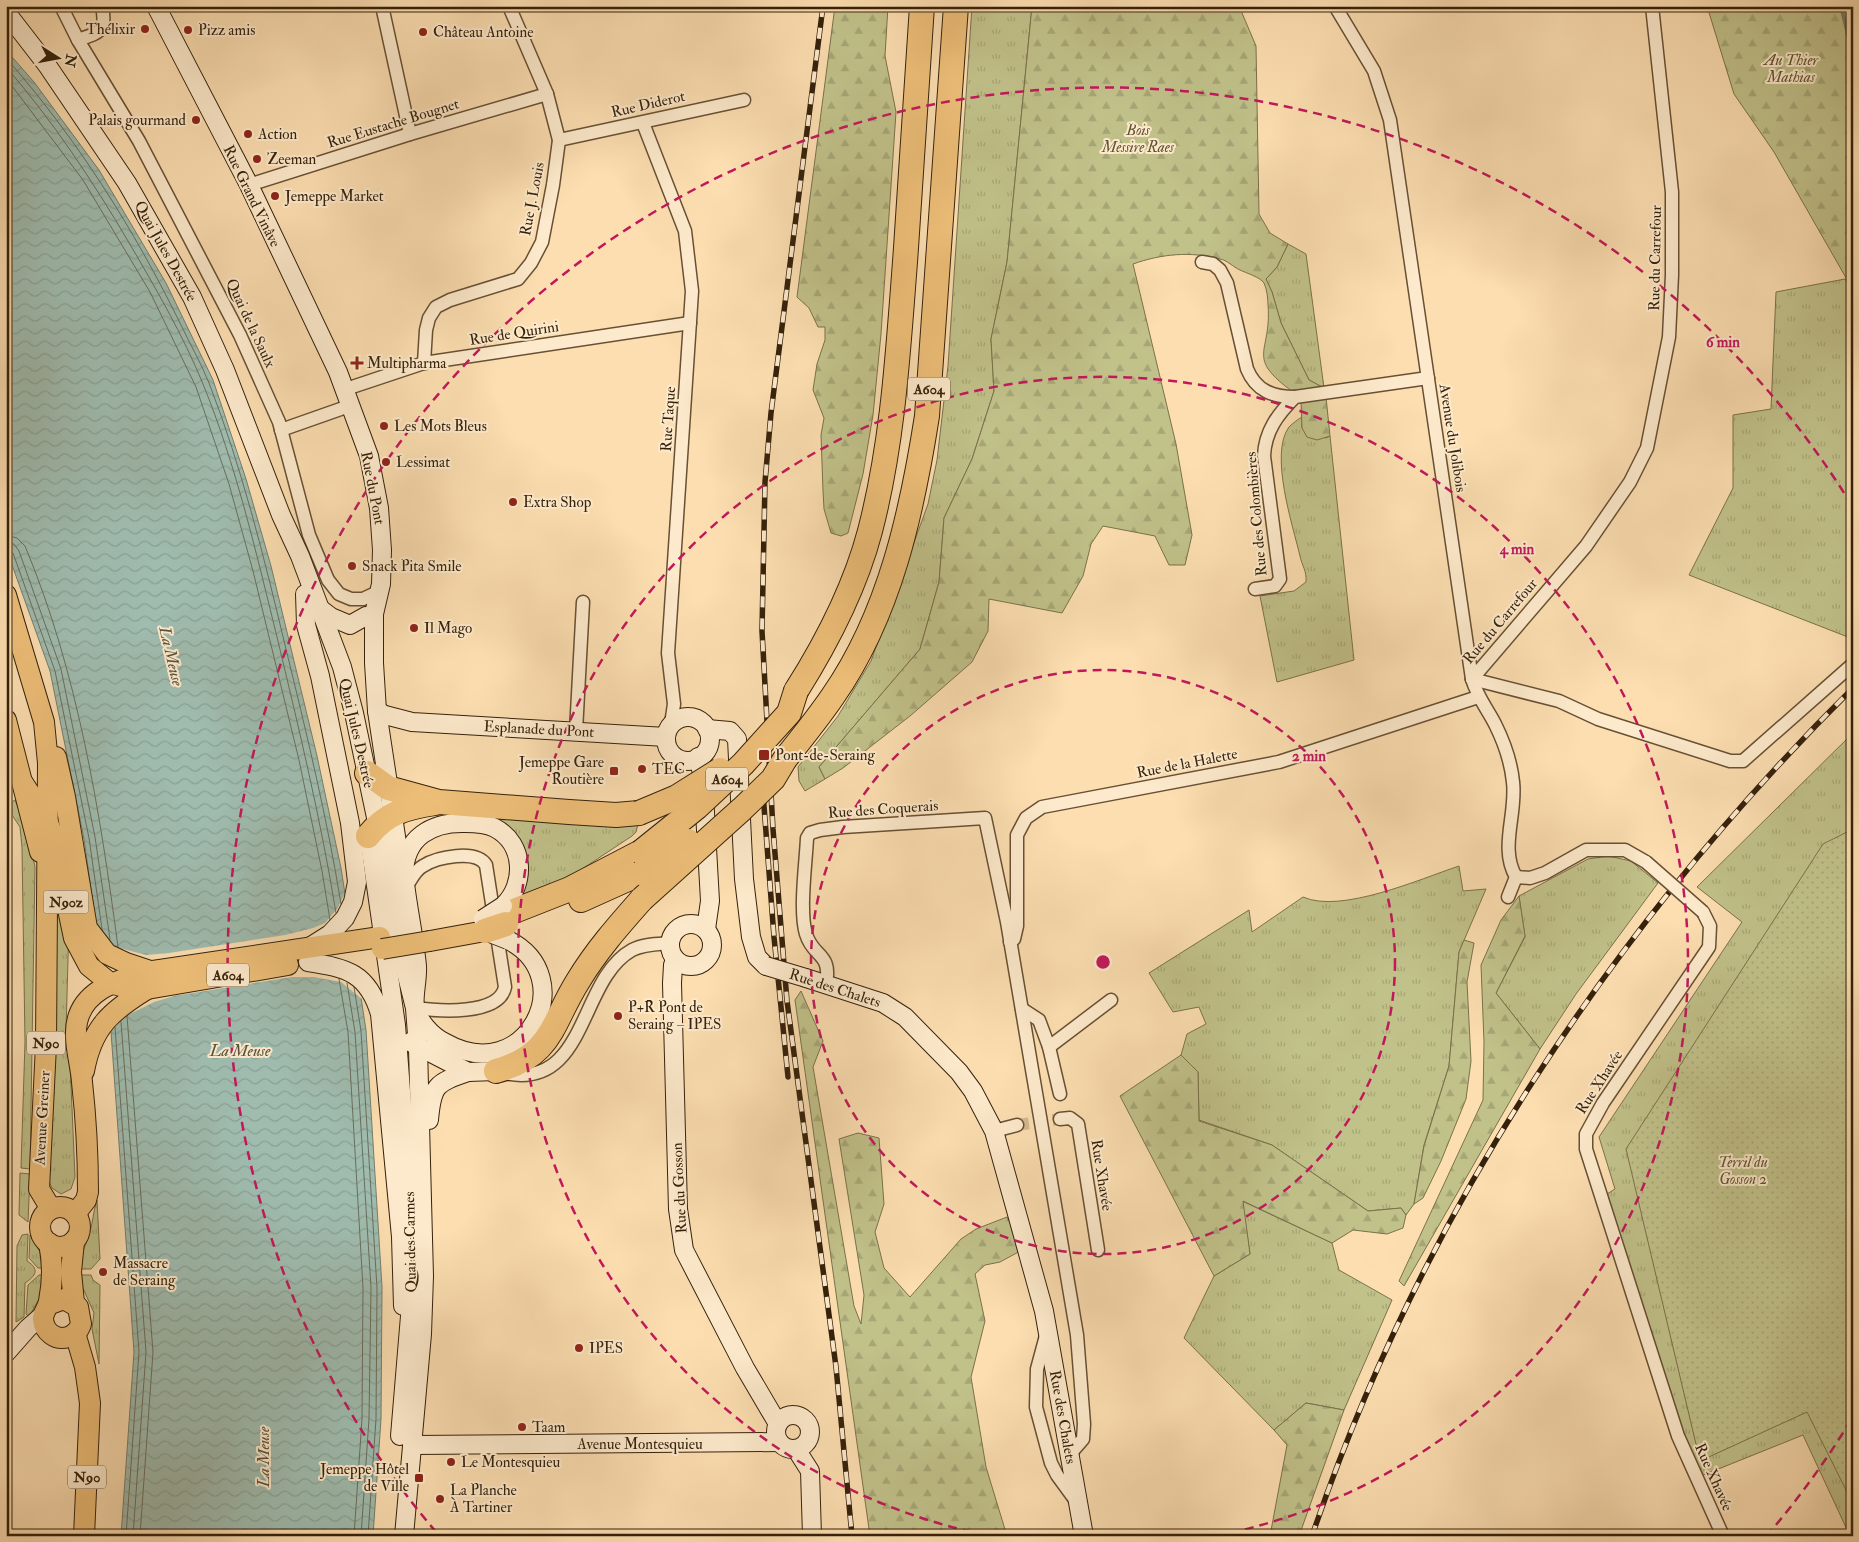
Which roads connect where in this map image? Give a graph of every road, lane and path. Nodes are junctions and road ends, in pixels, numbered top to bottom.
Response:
1 (61, 6) edge
2 (102, 6) edge
3 (156, 6) edge
4 (382, 6) edge
5 (509, 6) edge
6 (922, 6) edge
7 (956, 6) edge
8 (1335, 6) edge
9 (1652, 6) edge
10 (6, 12) edge
11 (78, 40) junction
12 (547, 94) junction
13 (744, 100) dead end
14 (643, 123) junction
15 (410, 134) junction
16 (559, 140) junction
17 (248, 185) junction
18 (1202, 262) dead end
19 (690, 323) junction
20 (424, 363) junction
21 (1428, 378) junction
22 (349, 397) junction
23 (1295, 397) junction
24 (281, 430) junction
25 (281, 515) junction
26 (1255, 589) dead end
27 (380, 591) junction
28 (305, 594) junction
29 (6, 595) edge
30 (583, 602) dead end
31 (319, 608) junction
32 (356, 629) junction
33 (374, 663) junction
34 (1853, 664) edge
35 (1472, 679) junction
36 (796, 691) junction
37 (1478, 697) junction
38 (378, 718) junction
39 (6, 720) edge
40 (44, 722) junction
41 (707, 729) junction
42 (576, 731) junction
43 (669, 731) junction
44 (791, 751) junction
45 (698, 757) junction
46 (367, 773) junction
47 (23, 783) junction
48 (388, 788) junction
49 (439, 802) junction
50 (47, 820) junction
51 (380, 825) junction
52 (641, 862) junction
53 (46, 873) junction
54 (1516, 877) junction
55 (406, 888) junction
56 (1508, 897) dead end
57 (498, 922) junction
58 (706, 929) junction
59 (1010, 942) junction
60 (382, 945) junction
61 (673, 951) junction
62 (308, 955) junction
63 (150, 980) junction
64 (104, 982) junction
65 (826, 984) junction
66 (1111, 1000) dead end
67 (416, 1008) junction
68 (1022, 1009) junction
69 (396, 1024) junction
70 (1049, 1047) junction
71 (418, 1048) junction
72 (496, 1071) junction
73 (468, 1072) junction
74 (82, 1081) junction
75 (1060, 1094) dead end
76 (1060, 1119) tunnel mouth
77 (1016, 1125) tunnel mouth
78 (994, 1131) junction
79 (422, 1182) junction
80 (51, 1209) junction
81 (75, 1214) junction
82 (74, 1241) junction
83 (49, 1243) junction
84 (1098, 1250) dead end
85 (74, 1303) junction
86 (46, 1310) junction
87 (1048, 1329) junction
88 (64, 1336) junction
89 (12, 1347) edge
90 (406, 1369) junction
91 (778, 1424) junction
92 (412, 1445) junction
93 (788, 1446) junction
94 (1070, 1454) junction
95 (1079, 1504) junction
96 (84, 1536) edge
97 (392, 1536) edge
98 (404, 1536) edge
99 (812, 1536) edge
100 (1084, 1536) edge
101 (1723, 1536) edge

1 - 11 street, Quai de la Saulx
2 - 11 street
3 - 17 main road, Rue Grand Vinâve
4 - 15 street
5 - 12 street, Rue J. Louis
6 - 36 highway, A604
7 - 44 highway, A604
8 - 21 street, Avenue du Jolibois
9 - 35 street, Rue du Carrefour
10 - 25 main road, Quai Jules Destrée
11 - 24 street, Quai de la Saulx
12 - 15 street, Rue Eustache Bougnet
12 - 16 street, Rue J. Louis
13 - 14 street, Rue Diderot
14 - 16 street, Rue Diderot
14 - 19 street, Rue Taque
15 - 17 street, Rue Eustache Bougnet
16 - 20 street, Rue J. Louis
17 - 22 main road, Rue Grand Vinâve
18 - 23 street
19 - 20 street, Rue de Quirini
19 - 43 street, Rue Taque
20 - 22 street, Rue de Quirini
21 - 23 street
21 - 35 street, Avenue du Jolibois
22 - 24 street, Rue de Quirini
22 - 27 main road, Rue du Pont
23 - 26 street, Rue des Colombières
24 - 27 street, Quai de la Saulx
25 - 28 main road, Quai Jules Destrée
25 - 31 main road, Quai Jules Destrée
27 - 32 main road
27 - 33 main road, Rue du Pont
28 - 51 main road, Quai Jules Destrée
28 - 62 main road
29 - 40 main road, N90
30 - 42 street
31 - 32 main road
31 - 46 main road, Quai Jules Destrée
32 - 33 main road
32 - 38 main road
33 - 38 main road
34 - 35 street, Rue du Carrefour
35 - 37 street, Avenue du Jolibois
36 - 49 highway, bridge
36 - 52 highway, A604, bridge
37 - 54 street, Avenue du Jolibois
37 - 59 street, Rue de la Halette
38 - 42 main road, Esplanade du Pont
38 - 48 main road
39 - 47 main road, N90
40 - 50 main road, Avenue Greiner / N90
40 - 63 main road, N90z
41 - 43 main road, Esplanade du Pont
41 - 45 main road
41 - 65 main road, Rue des Chalets, bridge
42 - 43 main road, Esplanade du Pont
43 - 45 main road
44 - 52 highway, A604, bridge
44 - 72 highway, bridge
45 - 58 main road
46 - 48 highway
46 - 51 main road, Quai Jules Destrée
47 - 50 main road, N90z
47 - 53 main road, Avenue Greiner / N90
48 - 49 highway
48 - 51 main road
49 - 51 highway
50 - 53 main road, Avenue Greiner / N90
50 - 64 main road, N90z
51 - 60 main road, Quai Jules Destrée
51 - 67 main road, Quai des Carmes
52 - 57 highway, A604
53 - 80 main road, Avenue Greiner / N90
54 - 56 street
54 - 101 street, Rue Xhavée, bridge
55 - 57 main road
55 - 67 main road
55 - 67 street
57 - 60 main road, A604, bridge
57 - 67 main road
58 - 61 main road
58 - 61 main road
59 - 65 street, Rue des Coquerais
59 - 68 street
60 - 62 main road, A604
60 - 69 main road, Quai des Carmes
61 - 72 street
61 - 91 main road, Rue du Gosson
62 - 63 main road, A604
62 - 90 main road
63 - 64 main road
63 - 74 main road
64 - 74 main road
65 - 78 main road, Rue des Chalets
66 - 70 street
67 - 71 main road, Quai des Carmes
68 - 70 street
68 - 94 street
69 - 71 main road
69 - 90 main road, Quai des Carmes
70 - 75 street
71 - 73 main road
71 - 79 main road, Quai des Carmes
72 - 73 main road
73 - 79 main road
74 - 81 main road
76 - 84 street, Rue Xhavée
77 - 78 street
78 - 87 main road, Rue des Chalets
79 - 92 main road, Quai des Carmes
80 - 81 main road
80 - 83 main road
81 - 82 main road
82 - 83 main road
82 - 85 main road
83 - 86 main road
85 - 86 main road
85 - 88 main road
86 - 88 main road
86 - 89 main road
87 - 94 main road, Rue des Chalets
87 - 95 street, Rue des Chalets
88 - 89 main road
88 - 96 main road, N90
90 - 97 main road, Quai des Carmes
91 - 93 main road, Rue du Gosson
91 - 93 main road
92 - 93 main road, Avenue Montesquieu
92 - 98 main road, Quai des Carmes
93 - 99 main road, Rue du Gosson
94 - 95 main road, Rue des Chalets
95 - 100 main road, Rue des Chalets

